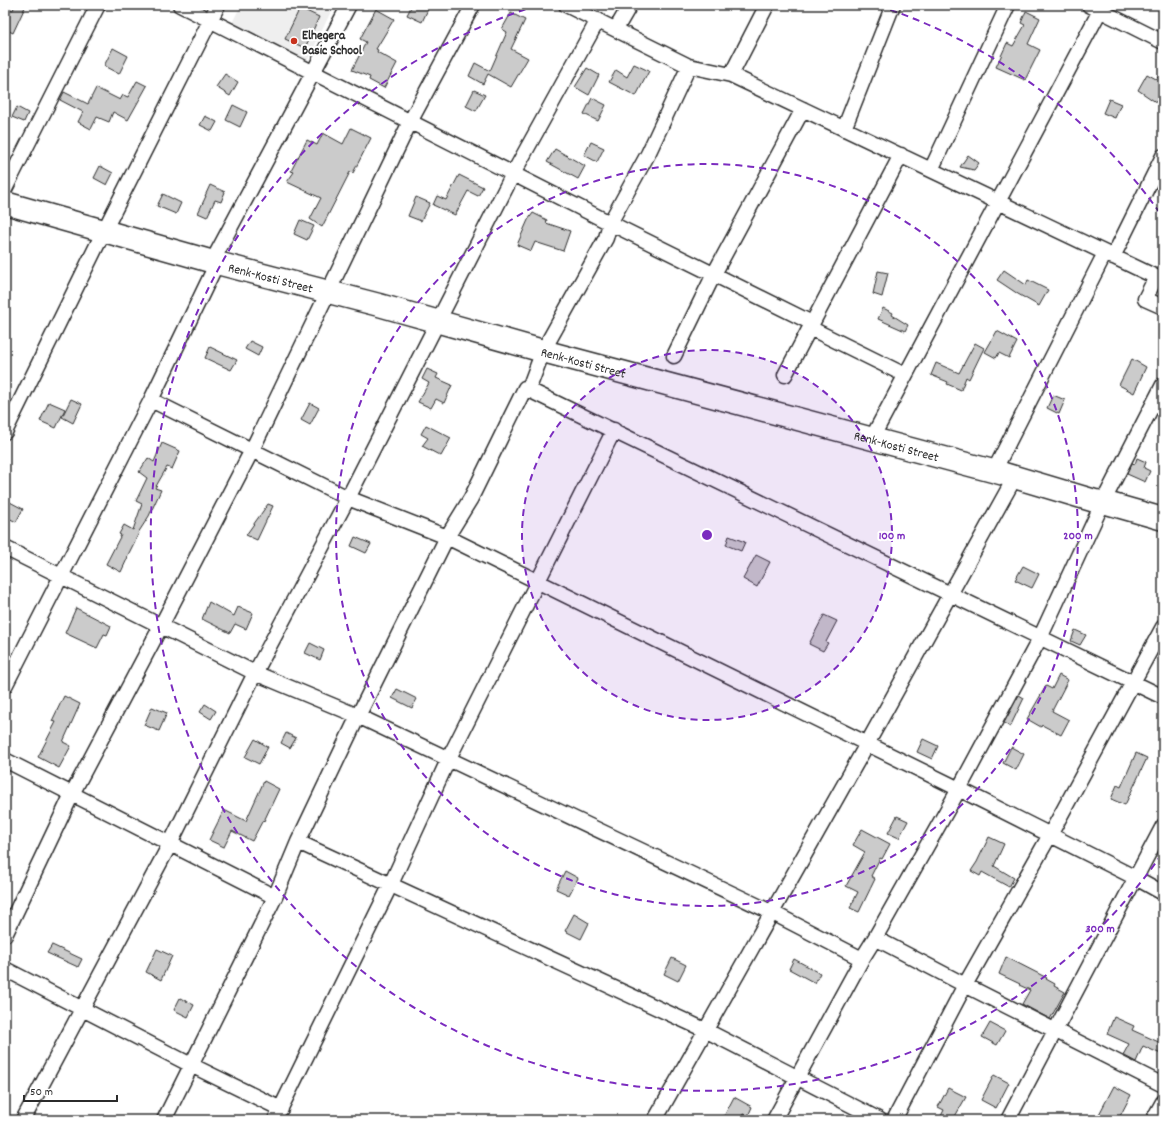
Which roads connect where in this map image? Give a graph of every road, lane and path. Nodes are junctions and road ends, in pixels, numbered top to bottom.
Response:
1 (98, 5) edge
2 (180, 5) edge
3 (218, 5) edge
4 (349, 5) edge
5 (473, 5) edge
6 (566, 5) edge
7 (630, 5) edge
8 (767, 5) edge
9 (893, 5) edge
10 (1008, 5) edge
11 (1097, 7) edge
12 (210, 20) junction
13 (598, 20) junction
14 (616, 29) junction
15 (1163, 42) edge
16 (689, 66) junction
17 (313, 72) junction
18 (731, 74) junction
19 (803, 109) junction
20 (410, 122) junction
21 (844, 129) junction
22 (901, 155) junction
23 (1163, 156) edge
24 (931, 170) junction
25 (513, 174) junction
26 (5, 189) edge
27 (997, 202) junction
28 (5, 203) edge
29 (610, 223) junction
30 (104, 231) junction
31 (1109, 255) junction
32 (215, 262) junction
33 (714, 274) junction
34 (328, 292) junction
35 (1163, 307) edge
36 (437, 322) junction
37 (811, 325) junction
38 (543, 351) junction
39 (674, 356) dead end
40 (905, 375) junction
41 (785, 376) dead end
42 (1163, 385) edge
43 (525, 388) junction
44 (152, 400) junction
45 (614, 430) junction
46 (5, 432) edge
47 (872, 438) junction
48 (252, 450) junction
49 (994, 471) junction
50 (1015, 477) junction
51 (348, 498) junction
52 (1102, 502) junction
53 (1163, 519) edge
54 (447, 537) junction
55 (5, 548) edge
56 (62, 576) junction
57 (538, 582) junction
58 (951, 593) junction
59 (162, 626) junction
60 (1163, 627) edge
61 (1040, 638) junction
62 (255, 673) junction
63 (1132, 682) junction
64 (5, 686) edge
65 (1163, 697) edge
66 (358, 716) junction
67 (867, 744) junction
68 (448, 758) junction
69 (5, 760) edge
70 (959, 789) junction
71 (72, 794) junction
72 (1163, 826) edge
73 (1050, 835) junction
74 (298, 842) junction
75 (170, 844) junction
76 (1136, 878) junction
77 (391, 884) junction
78 (1163, 893) edge
79 (275, 897) junction
80 (771, 912) junction
81 (5, 935) edge
82 (875, 938) junction
83 (862, 959) junction
84 (5, 969) edge
85 (965, 985) junction
86 (82, 1009) junction
87 (705, 1030) junction
88 (1055, 1030) junction
89 (191, 1065) junction
90 (798, 1077) junction
91 (1163, 1085) edge
92 (1163, 1102) edge
93 (278, 1114) edge
94 (23, 1120) edge
95 (164, 1120) edge
96 (655, 1120) edge
97 (774, 1120) edge
98 (880, 1120) edge
99 (894, 1120) edge
100 (1008, 1120) edge
101 (1153, 1120) edge

1 - 26 street
2 - 12 street
3 - 12 street
4 - 17 street
5 - 20 street
6 - 13 street
7 - 14 street
8 - 18 street
9 - 21 street
10 - 24 street
11 - 15 street
11 - 27 street
12 - 17 street
12 - 30 street
13 - 14 street
13 - 25 street
14 - 16 street
16 - 18 street
16 - 29 street
17 - 20 street
17 - 32 street
18 - 19 street
19 - 21 street
19 - 33 street
20 - 25 street
20 - 34 street
21 - 22 street
22 - 24 street
22 - 37 street
23 - 31 street
24 - 27 street
25 - 29 street
25 - 36 street
27 - 31 street
27 - 40 street
28 - 30 main road, Renk-Kosti Street
29 - 33 street
29 - 38 street
30 - 32 main road, Renk-Kosti Street
30 - 46 street
31 - 35 street
31 - 49 street
32 - 34 main road, Renk-Kosti Street
32 - 44 street
33 - 37 street
33 - 39 street
34 - 36 main road, Renk-Kosti Street
34 - 48 street
36 - 38 main road, Renk-Kosti Street
36 - 51 street
37 - 40 street
37 - 41 street
38 - 43 street
38 - 47 main road, Renk-Kosti Street
40 - 47 street
42 - 52 street
43 - 45 street
43 - 54 street
44 - 48 street
44 - 56 street
45 - 57 street
45 - 58 street
47 - 49 main road, Renk-Kosti Street
48 - 51 street
48 - 59 street
49 - 50 main road, Renk-Kosti Street
50 - 52 main road, Renk-Kosti Street
50 - 58 street
51 - 54 street
51 - 62 street
52 - 53 main road, Renk-Kosti Street
52 - 61 street
54 - 57 street
54 - 66 street
55 - 56 street
56 - 59 street
56 - 64 street
57 - 67 street
57 - 68 street
58 - 61 street
58 - 67 street
59 - 62 street
59 - 71 street
60 - 63 street
61 - 63 street
61 - 70 street
62 - 66 street
62 - 75 street
63 - 65 street
63 - 73 street
66 - 68 street
66 - 74 street
67 - 70 street
67 - 80 street
68 - 77 street
68 - 80 street
69 - 71 street
70 - 73 street
70 - 82 street
71 - 75 street
71 - 81 street
72 - 76 street
73 - 76 street
73 - 85 street
74 - 77 street
74 - 79 street
75 - 79 street
75 - 86 street
76 - 78 street
76 - 88 street
77 - 87 street
77 - 93 street
79 - 89 street
80 - 83 street
80 - 87 street
82 - 83 street
82 - 85 street
83 - 90 street
84 - 86 street
85 - 88 street
85 - 99 street
86 - 89 street
86 - 94 street
87 - 90 street
87 - 96 street
88 - 91 street
88 - 100 street
89 - 93 street
89 - 95 street
90 - 97 street
90 - 98 street
92 - 101 street

